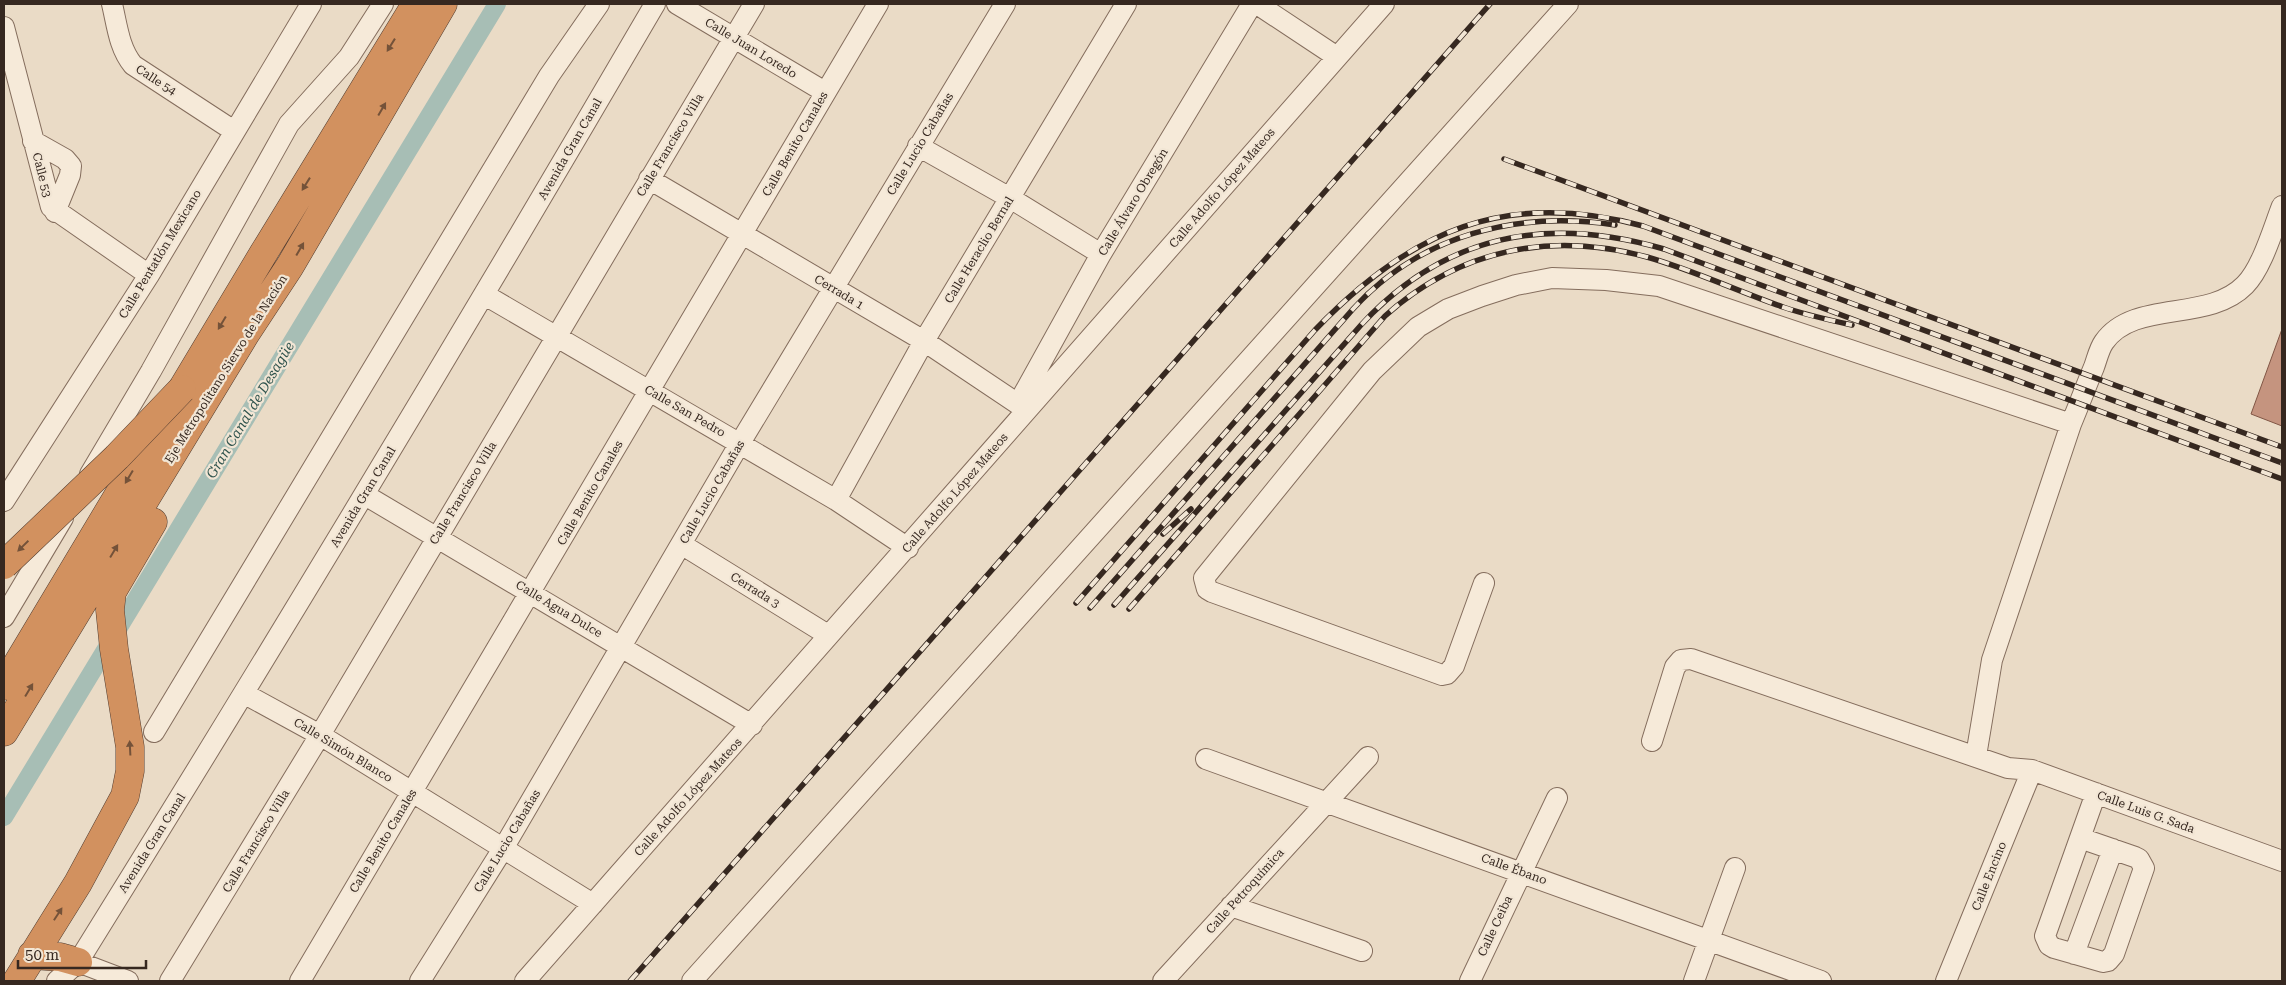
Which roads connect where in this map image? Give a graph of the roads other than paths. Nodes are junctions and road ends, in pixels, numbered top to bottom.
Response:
1 (112, 4) edge
2 (311, 4) edge
3 (383, 4) edge
4 (416, 4) edge
5 (443, 4) edge
6 (599, 4) edge
7 (655, 4) edge
8 (677, 4) edge
9 (754, 4) edge
10 (878, 4) edge
11 (1006, 4) edge
12 (1126, 4) edge
13 (1252, 4) edge
14 (1257, 4) edge
15 (1384, 4) edge
16 (1568, 4) edge
17 (4, 27) edge
18 (734, 37) junction
19 (1337, 56) junction
20 (825, 92) junction
21 (234, 131) junction
22 (33, 141) junction
23 (918, 146) junction
24 (649, 179) junction
25 (1010, 198) junction
26 (2282, 206) edge
27 (55, 212) junction
28 (743, 233) junction
29 (1101, 254) junction
30 (149, 275) junction
31 (833, 289) junction
32 (485, 295) junction
33 (246, 333) junction
34 (557, 335) junction
35 (924, 341) junction
36 (182, 389) junction
37 (650, 391) junction
38 (1022, 407) junction
39 (2071, 424) junction
40 (740, 443) junction
41 (365, 495) junction
42 (836, 500) junction
43 (4, 501) edge
44 (437, 537) junction
45 (681, 544) junction
46 (908, 548) junction
47 (4, 565) edge
48 (1484, 583) dead end
49 (531, 593) junction
50 (4, 617) edge
51 (828, 635) junction
52 (622, 647) junction
53 (4, 686) edge
54 (245, 694) junction
55 (752, 725) junction
56 (4, 732) edge
57 (154, 732) dead end
58 (320, 735) junction
59 (1652, 741) dead end
60 (1976, 756) junction
61 (1368, 757) dead end
62 (1206, 759) dead end
63 (2032, 770) junction
64 (413, 792) junction
65 (2096, 793) junction
66 (1556, 798) dead end
67 (1326, 802) junction
68 (2080, 838) junction
69 (504, 848) junction
70 (2113, 849) junction
71 (2282, 862) edge
72 (1735, 868) dead end
73 (1521, 871) junction
74 (594, 904) junction
75 (1231, 906) junction
76 (1709, 940) junction
77 (1362, 951) dead end
78 (2074, 954) junction
79 (32, 955) junction
80 (78, 962) junction
81 (17, 981) edge
82 (57, 981) edge
83 (128, 981) edge
84 (170, 981) edge
85 (300, 981) edge
86 (420, 981) edge
87 (525, 981) edge
88 (692, 981) edge
89 (1163, 981) edge
90 (1470, 981) edge
91 (1694, 981) edge
92 (1821, 981) edge
93 (1946, 981) edge

1 - 21 street, Calle 54
2 - 21 street, Calle Pentatlón Mexicano
3 - 50 street
4 -> 36 highway, Eje Metropolitano Siervo de la Nación
33 -> 5 highway, Eje Metropolitano Siervo de la Nación
6 - 57 street
7 - 32 street, Avenida Gran Canal
8 - 18 street, Calle Juan Loredo
9 - 18 street, Calle Francisco Villa
10 - 20 street, Calle Benito Canales
11 - 23 street, Calle Lucio Cabañas
12 - 25 street, Calle Heraclio Bernal
13 - 29 street, Calle Álvaro Obregón
14 - 19 street
15 - 19 street, Calle Adolfo López Mateos
16 - 88 street
17 - 22 street, Calle 53
18 - 20 street, Calle Juan Loredo
18 - 24 street, Calle Francisco Villa
19 - 38 street, Calle Adolfo López Mateos
20 - 28 street, Calle Benito Canales
21 - 30 street, Calle Pentatlón Mexicano
22 - 27 street, Calle 53
22 - 27 street
23 - 25 street
23 - 31 street, Calle Lucio Cabañas
24 - 28 street, Cerrada 1
24 - 34 street, Calle Francisco Villa
25 - 29 street
25 - 35 street, Calle Heraclio Bernal
26 - 39 street
27 - 30 street, Calle 53
28 - 31 street, Cerrada 1
28 - 37 street, Calle Benito Canales
29 - 38 street, Calle Álvaro Obregón
30 - 43 street, Calle Pentatlón Mexicano
31 - 35 street, Cerrada 1
31 - 40 street, Calle Lucio Cabañas
32 - 34 street, Calle San Pedro
32 - 41 street, Avenida Gran Canal
56 -> 33 highway, Eje Metropolitano Siervo de la Nación
79 -> 33 highway
34 - 37 street, Calle San Pedro
34 - 44 street, Calle Francisco Villa
35 - 38 street, Cerrada 1
35 - 42 street, Calle Heraclio Bernal
36 -> 47 highway, bridge
36 -> 53 highway, Eje Metropolitano Siervo de la Nación, bridge
37 - 40 street, Calle San Pedro
37 - 49 street, Calle Benito Canales
38 - 46 street, Calle Adolfo López Mateos
39 - 48 street
39 - 60 street
40 - 42 street, Calle San Pedro
40 - 45 street, Calle Lucio Cabañas
41 - 44 street, Calle Agua Dulce
41 - 54 street, Avenida Gran Canal
42 - 46 street, Calle San Pedro
44 - 49 street, Calle Agua Dulce
44 - 58 street, Calle Francisco Villa
45 - 51 street, Cerrada 3
45 - 52 street, Calle Lucio Cabañas
46 - 51 street, Calle Adolfo López Mateos
49 - 52 street, Calle Agua Dulce
49 - 64 street, Calle Benito Canales
51 - 55 street, Calle Adolfo López Mateos
52 - 55 street, Calle Agua Dulce
52 - 69 street, Calle Lucio Cabañas
54 - 58 street, Calle Simón Blanco
54 - 80 street, Avenida Gran Canal
55 - 74 street, Calle Adolfo López Mateos
58 - 64 street, Calle Simón Blanco
58 - 84 street, Calle Francisco Villa
59 - 60 street, Calle Luis G. Sada
60 - 63 street, Calle Luis G. Sada
61 - 67 street, Calle Petroquímica
62 - 67 street, Calle Ébano
63 - 65 street, Calle Luis G. Sada
63 - 93 street, Calle Encino
64 - 69 street, Calle Simón Blanco
64 - 85 street, Calle Benito Canales
65 - 68 street
65 - 71 street, Calle Luis G. Sada
66 - 73 street, Calle Ceiba
67 - 73 street, Calle Ébano
67 - 75 street, Calle Petroquímica
68 - 70 street
68 - 78 street
69 - 74 street, Calle Simón Blanco
69 - 86 street, Calle Lucio Cabañas
70 - 78 street
70 - 78 street
72 - 76 street
73 - 76 street, Calle Ébano
73 - 90 street, Calle Ceiba
74 - 87 street, Calle Adolfo López Mateos
75 - 77 street
75 - 89 street, Calle Petroquímica
76 - 91 street
76 - 92 street, Calle Ébano
79 - 80 highway
79 - 81 highway
80 - 82 street, Avenida Gran Canal
80 - 83 street

